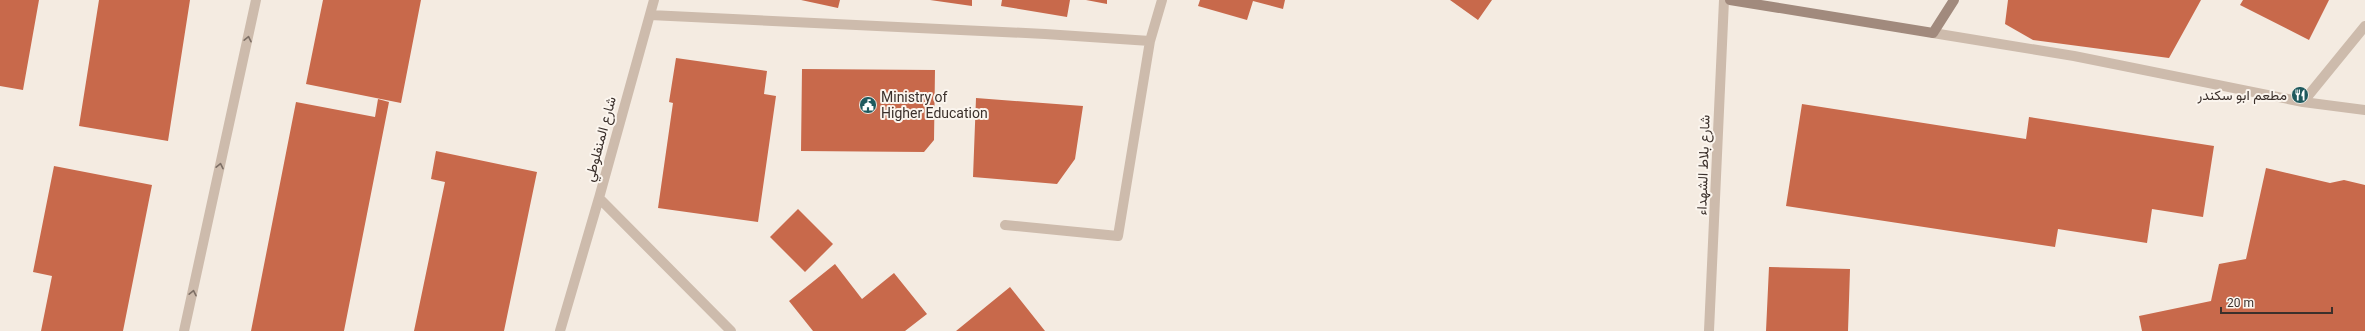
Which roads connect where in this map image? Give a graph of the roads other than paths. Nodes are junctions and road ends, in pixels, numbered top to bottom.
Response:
1 (256, 0) edge
2 (654, 0) edge
3 (1162, 0) edge
4 (1724, 0) edge
5 (1730, 0) edge
6 (1954, 0) edge
7 (650, 14) junction
8 (2365, 26) edge
9 (1933, 33) junction
10 (1150, 41) junction
11 (2303, 102) junction
12 (2365, 110) edge
13 (599, 198) junction
14 (1005, 225) dead end
15 (184, 331) edge
16 (560, 331) edge
17 (731, 331) edge
18 (1709, 331) edge

15 -> 1 street
2 - 7 street, شارع المنفلوطي
3 - 10 street
4 - 18 street, شارع بلاط الشهداء
5 - 9 street
6 - 9 street
7 - 10 street
7 - 13 street, شارع المنفلوطي
8 - 11 street
9 - 11 street
10 - 14 street
11 - 12 street
13 - 16 street
13 - 17 street, شارع المنفلوطي

